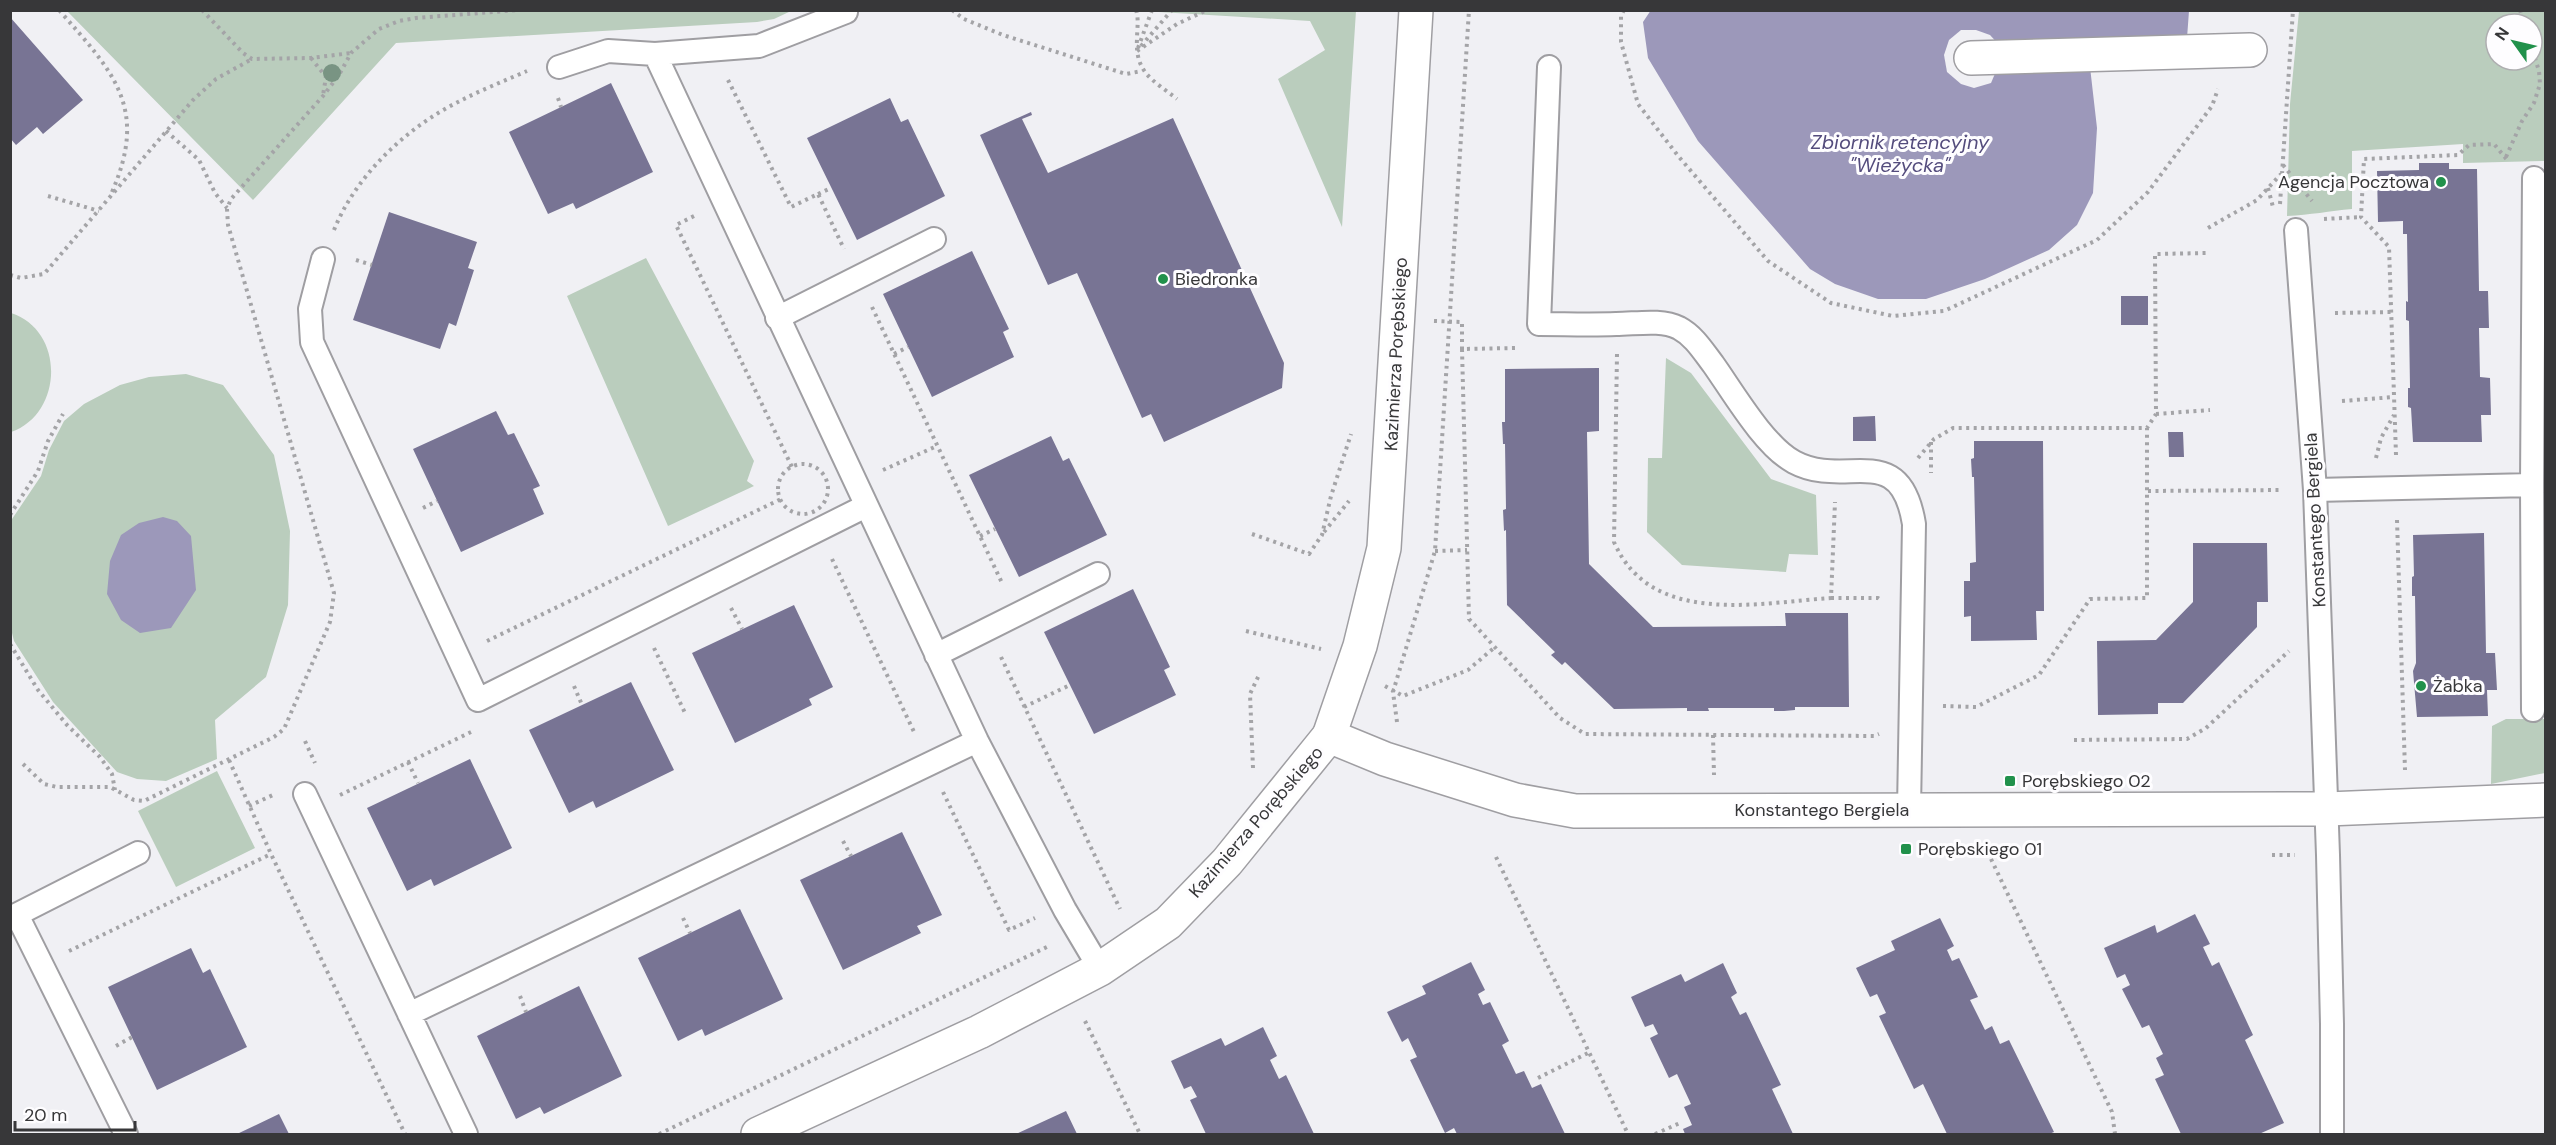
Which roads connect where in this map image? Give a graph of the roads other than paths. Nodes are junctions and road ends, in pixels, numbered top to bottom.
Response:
1 (1416, 10) edge
2 (846, 12) edge
3 (2239, 50) road end
4 (655, 54) junction
5 (1971, 58) dead end
6 (558, 67) dead end
7 (1549, 67) dead end
8 (2534, 178) road end
9 (2296, 230) dead end
10 (934, 239) dead end
11 (325, 254) road end
12 (777, 318) junction
13 (2532, 485) junction
14 (2315, 490) junction
15 (866, 506) junction
16 (1098, 574) dead end
17 (936, 655) junction
18 (2533, 710) dead end
19 (1329, 736) junction
20 (977, 741) junction
21 (305, 794) dead end
22 (2546, 800) edge
23 (1909, 809) junction
24 (2326, 809) junction
25 (138, 853) dead end
26 (14, 916) edge
27 (1100, 969) junction
28 (409, 1014) junction
29 (126, 1134) edge
30 (466, 1134) edge
31 (758, 1134) edge
32 (2332, 1134) edge

1 - 19 street, Kazimierza Porębskiego
2 - 4 lane
3 - 5 street
4 - 6 lane
4 - 12 lane
7 - 23 lane
8 - 13 lane
9 - 14 lane, Konstantego Bergiela
10 - 12 lane
11 - 15 lane
12 - 15 lane
13 - 14 lane
13 - 18 lane
14 - 24 lane, Konstantego Bergiela
15 - 17 lane
16 - 17 lane
17 - 20 lane
19 - 23 street, Konstantego Bergiela
19 - 27 street, Kazimierza Porębskiego
20 - 27 lane
20 - 28 lane
21 - 28 lane
22 - 24 street, Konstantego Bergiela
23 - 24 street, Konstantego Bergiela
24 - 32 lane
25 - 26 lane
26 - 29 lane
27 - 31 street, Kazimierza Porębskiego
28 - 30 lane

